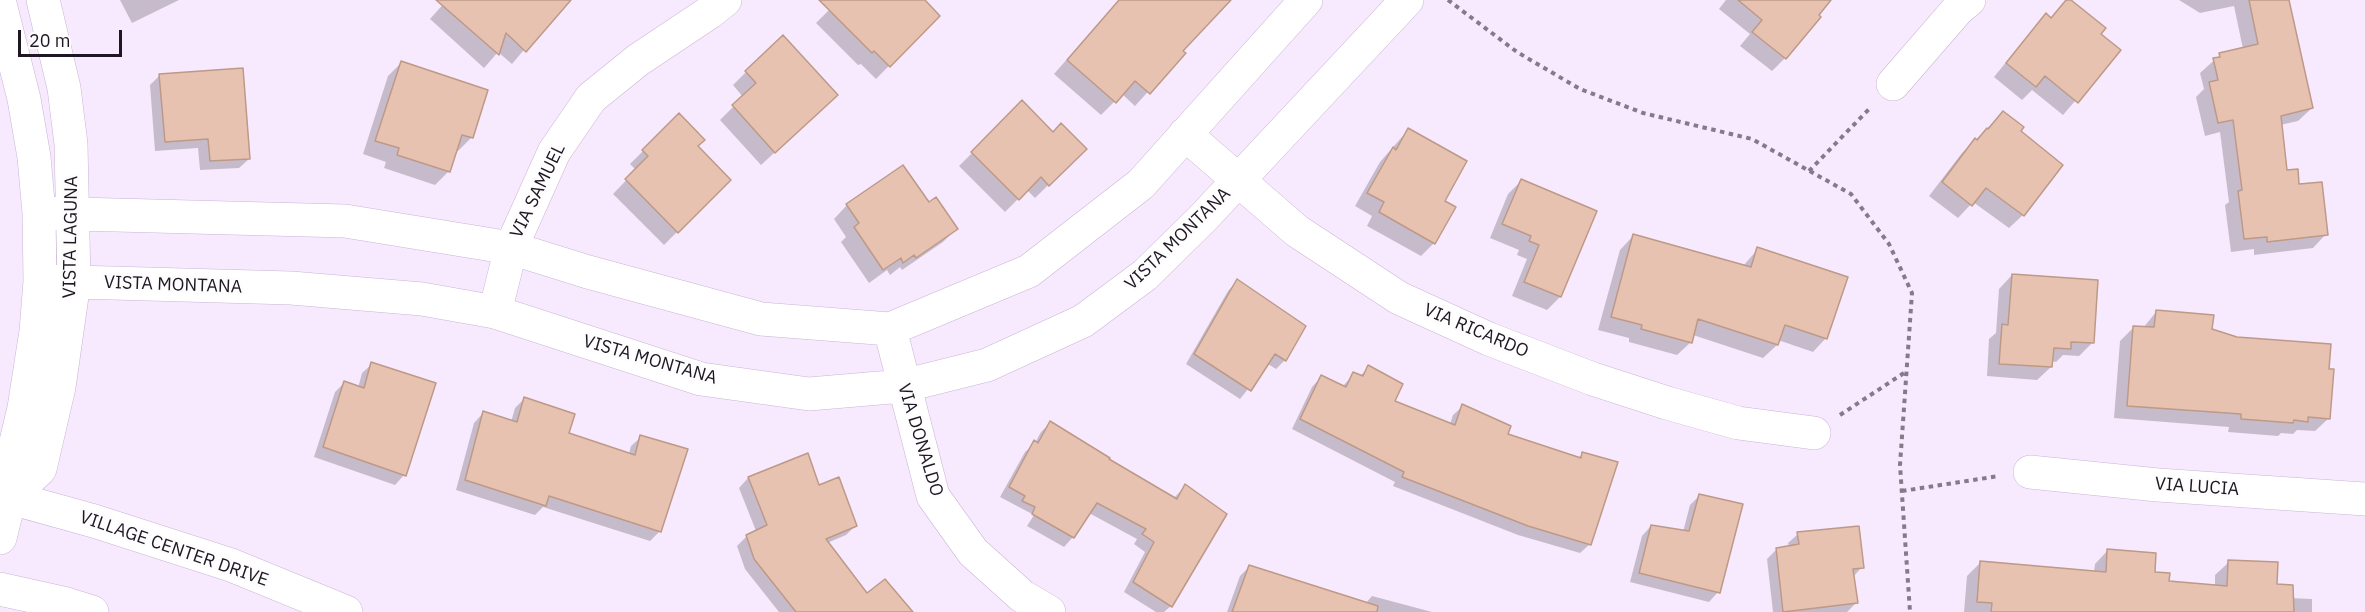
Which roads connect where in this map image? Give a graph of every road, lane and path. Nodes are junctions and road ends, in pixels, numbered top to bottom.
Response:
1 (43, 0) edge
2 (725, 0) edge
3 (1306, 0) edge
4 (1407, 0) edge
5 (1448, 0) edge
6 (1969, 0) edge
7 (0, 4) edge
8 (1893, 84) joint
9 (1185, 134) junction
10 (1809, 171) junction
11 (1238, 181) junction
12 (39, 213) junction
13 (74, 213) junction
14 (511, 248) junction
15 (40, 281) junction
16 (74, 282) junction
17 (495, 312) junction
18 (890, 329) junction
19 (1907, 370) junction
20 (903, 386) junction
21 (1814, 433) joint
22 (2030, 472) joint
23 (1902, 491) junction
24 (5, 496) edge
25 (2365, 499) edge
26 (0, 538) edge
27 (0, 589) edge
28 (92, 612) edge
29 (346, 612) edge
30 (1049, 612) edge
31 (1910, 612) edge

1 - 13 street, VISTA LAGUNA
2 - 14 street, VIA SAMUEL
3 - 9 street
4 - 11 street, VISTA MONTANA
5 - 10 path
6 - 8 street
7 - 12 street, VISTA LAGUNA
8 - 10 path
9 - 11 street, VIA RICARDO
9 - 18 street
10 - 19 path
11 - 20 street, VISTA MONTANA
11 - 21 street, VIA RICARDO
12 - 13 street
12 - 15 street, VISTA LAGUNA
13 - 14 street
13 - 16 street, VISTA LAGUNA
14 - 17 street, VIA SAMUEL
14 - 18 street
15 - 16 street, VISTA MONTANA
15 - 24 street, VISTA LAGUNA
16 - 17 street, VISTA MONTANA
16 - 24 street, VISTA LAGUNA
17 - 20 street, VISTA MONTANA
18 - 20 street, VIA DONALDO
19 - 21 path
19 - 23 path
20 - 30 street, VIA DONALDO
22 - 23 path
22 - 25 street, VIA LUCIA
23 - 31 path
24 - 26 street, VISTA LAGUNA
24 - 29 street, VILLAGE CENTER DRIVE
27 - 28 street

